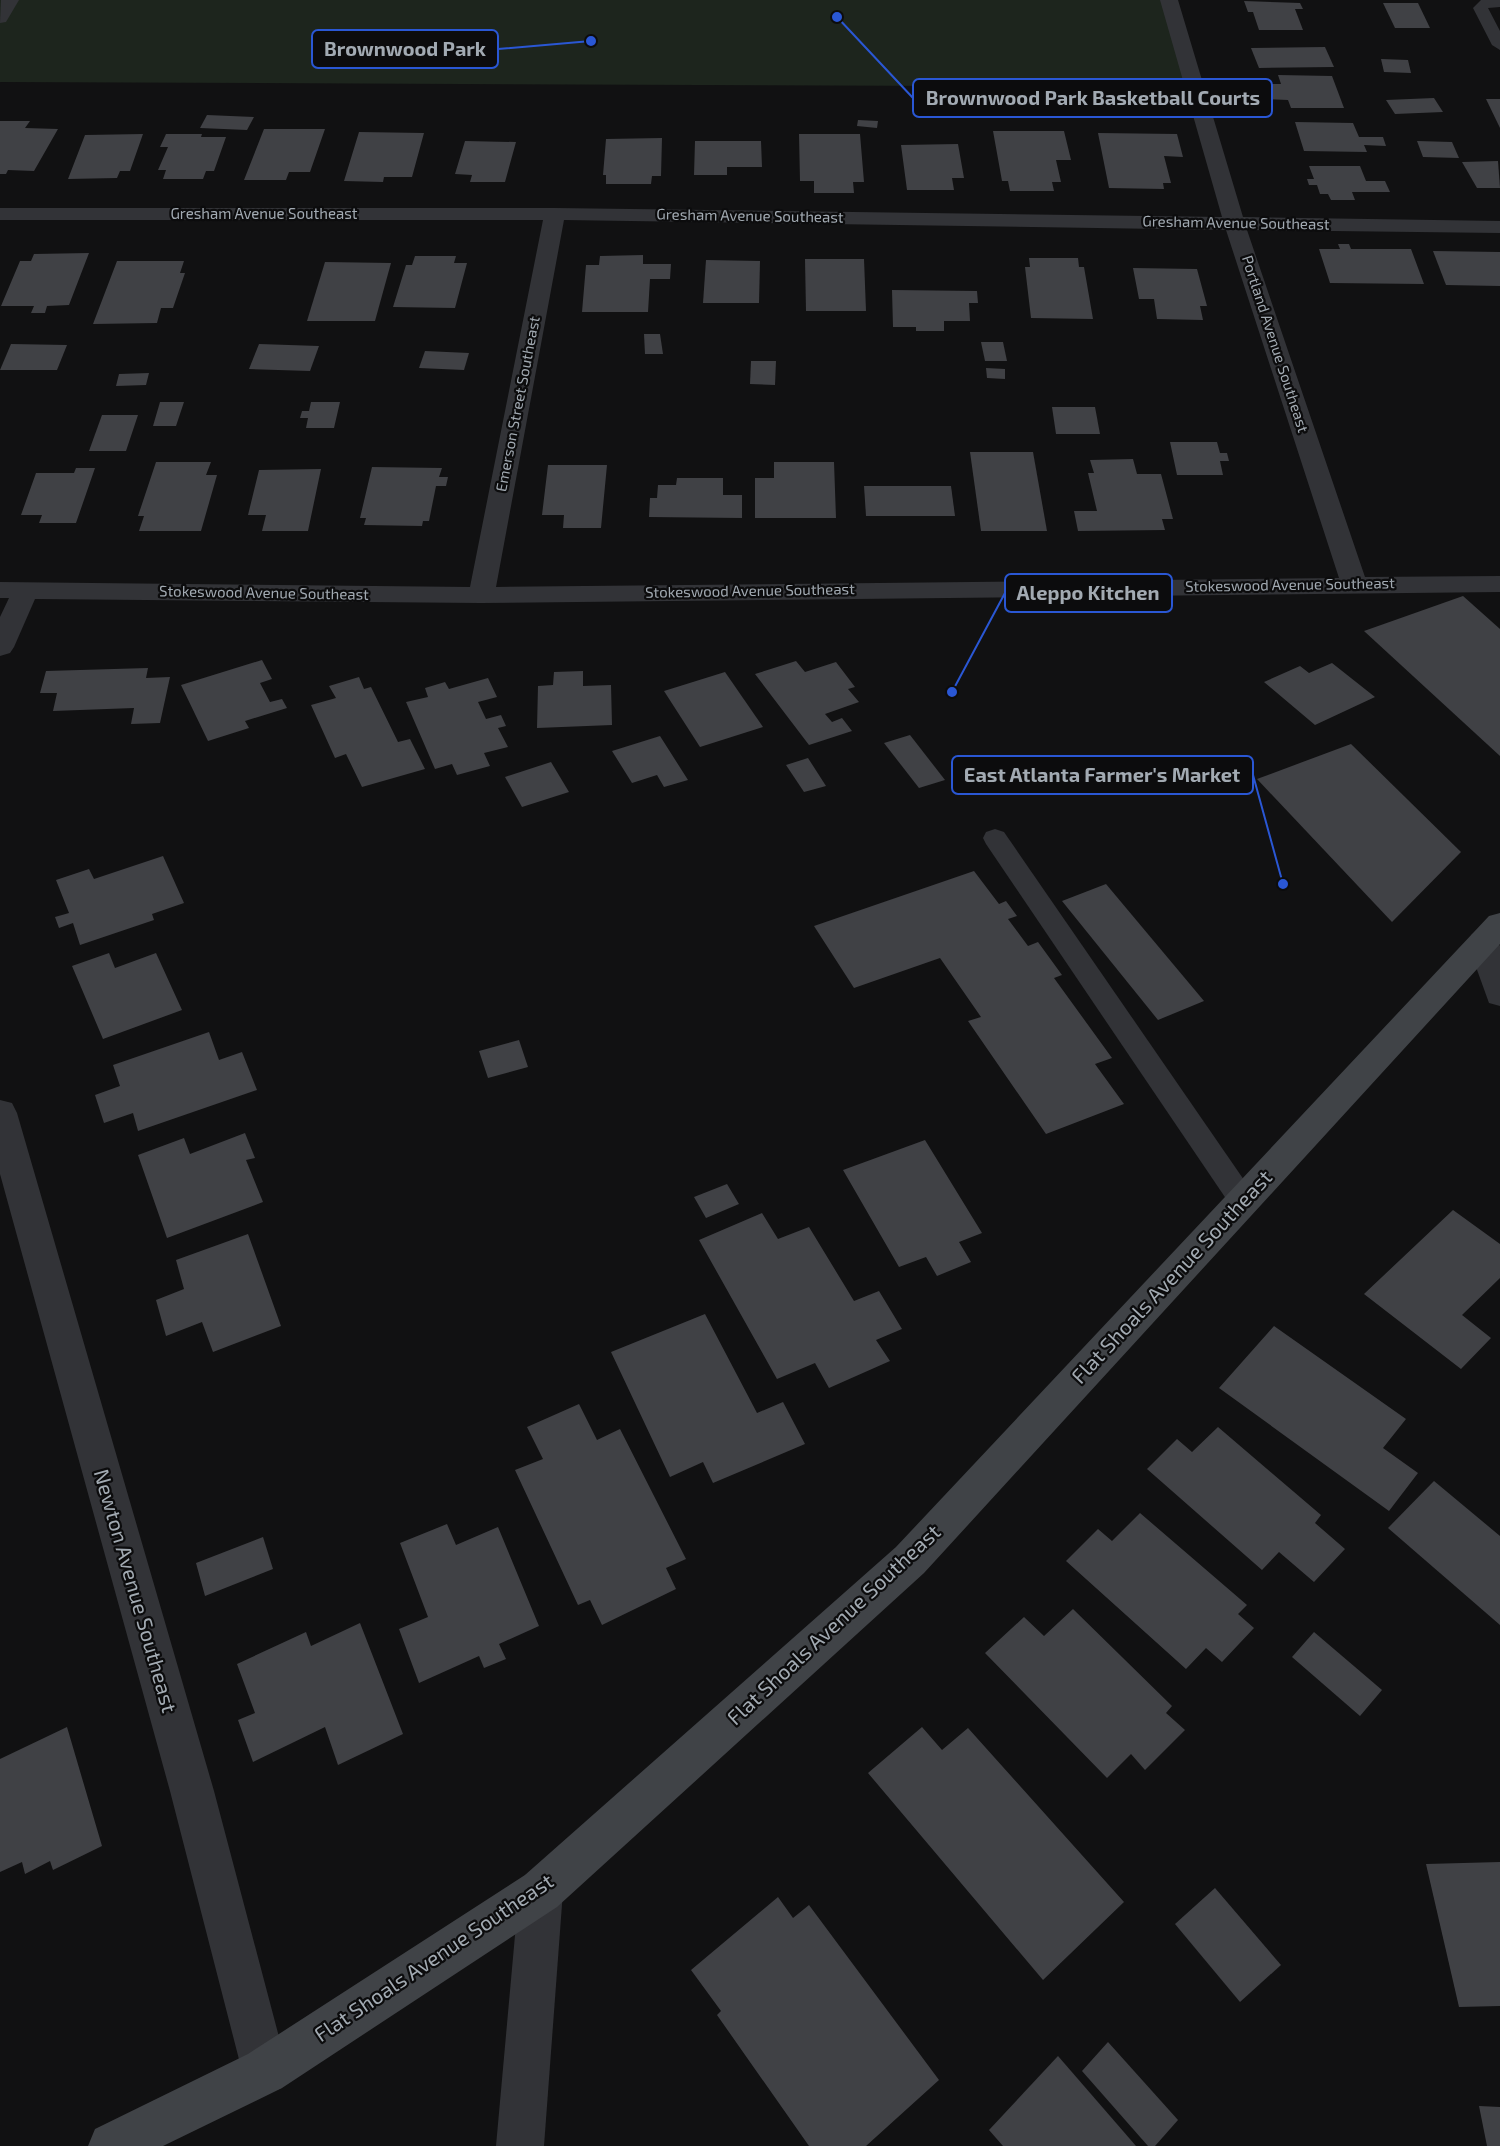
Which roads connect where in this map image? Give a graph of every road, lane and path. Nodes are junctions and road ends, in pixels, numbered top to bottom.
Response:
1 (10, 0) edge
2 (1169, 0) edge
3 (1500, 3) edge
4 (0, 18) edge
5 (1500, 45) edge
6 (555, 213) junction
7 (0, 214) edge
8 (1234, 223) junction
9 (1500, 227) edge
10 (1354, 584) junction
11 (1500, 584) edge
12 (13, 590) edge
13 (481, 595) junction
14 (0, 647) edge
15 (995, 838) dead end
16 (1492, 933) edge
17 (1500, 994) edge
18 (0, 1113) edge
19 (1243, 1201) junction
20 (541, 1891) junction
21 (265, 2071) junction
22 (112, 2146) edge
23 (520, 2146) edge

1 - 4 street
2 - 8 street, Portland Avenue Southeast
3 - 5 lane
6 - 7 street, Gresham Avenue Southeast
6 - 8 street, Gresham Avenue Southeast
6 - 13 street, Emerson Street Southeast
8 - 9 street, Gresham Avenue Southeast
8 - 10 street, Portland Avenue Southeast
10 - 11 street, Stokeswood Avenue Southeast
10 - 13 street, Stokeswood Avenue Southeast
12 - 13 street, Stokeswood Avenue Southeast
12 - 14 street
15 - 19 lane
16 - 17 street
16 - 19 street, Flat Shoals Avenue Southeast
18 - 21 street, Newton Avenue Southeast
19 - 20 street, Flat Shoals Avenue Southeast
20 - 21 street, Flat Shoals Avenue Southeast
20 - 23 street
21 - 22 street, Flat Shoals Avenue Southeast

